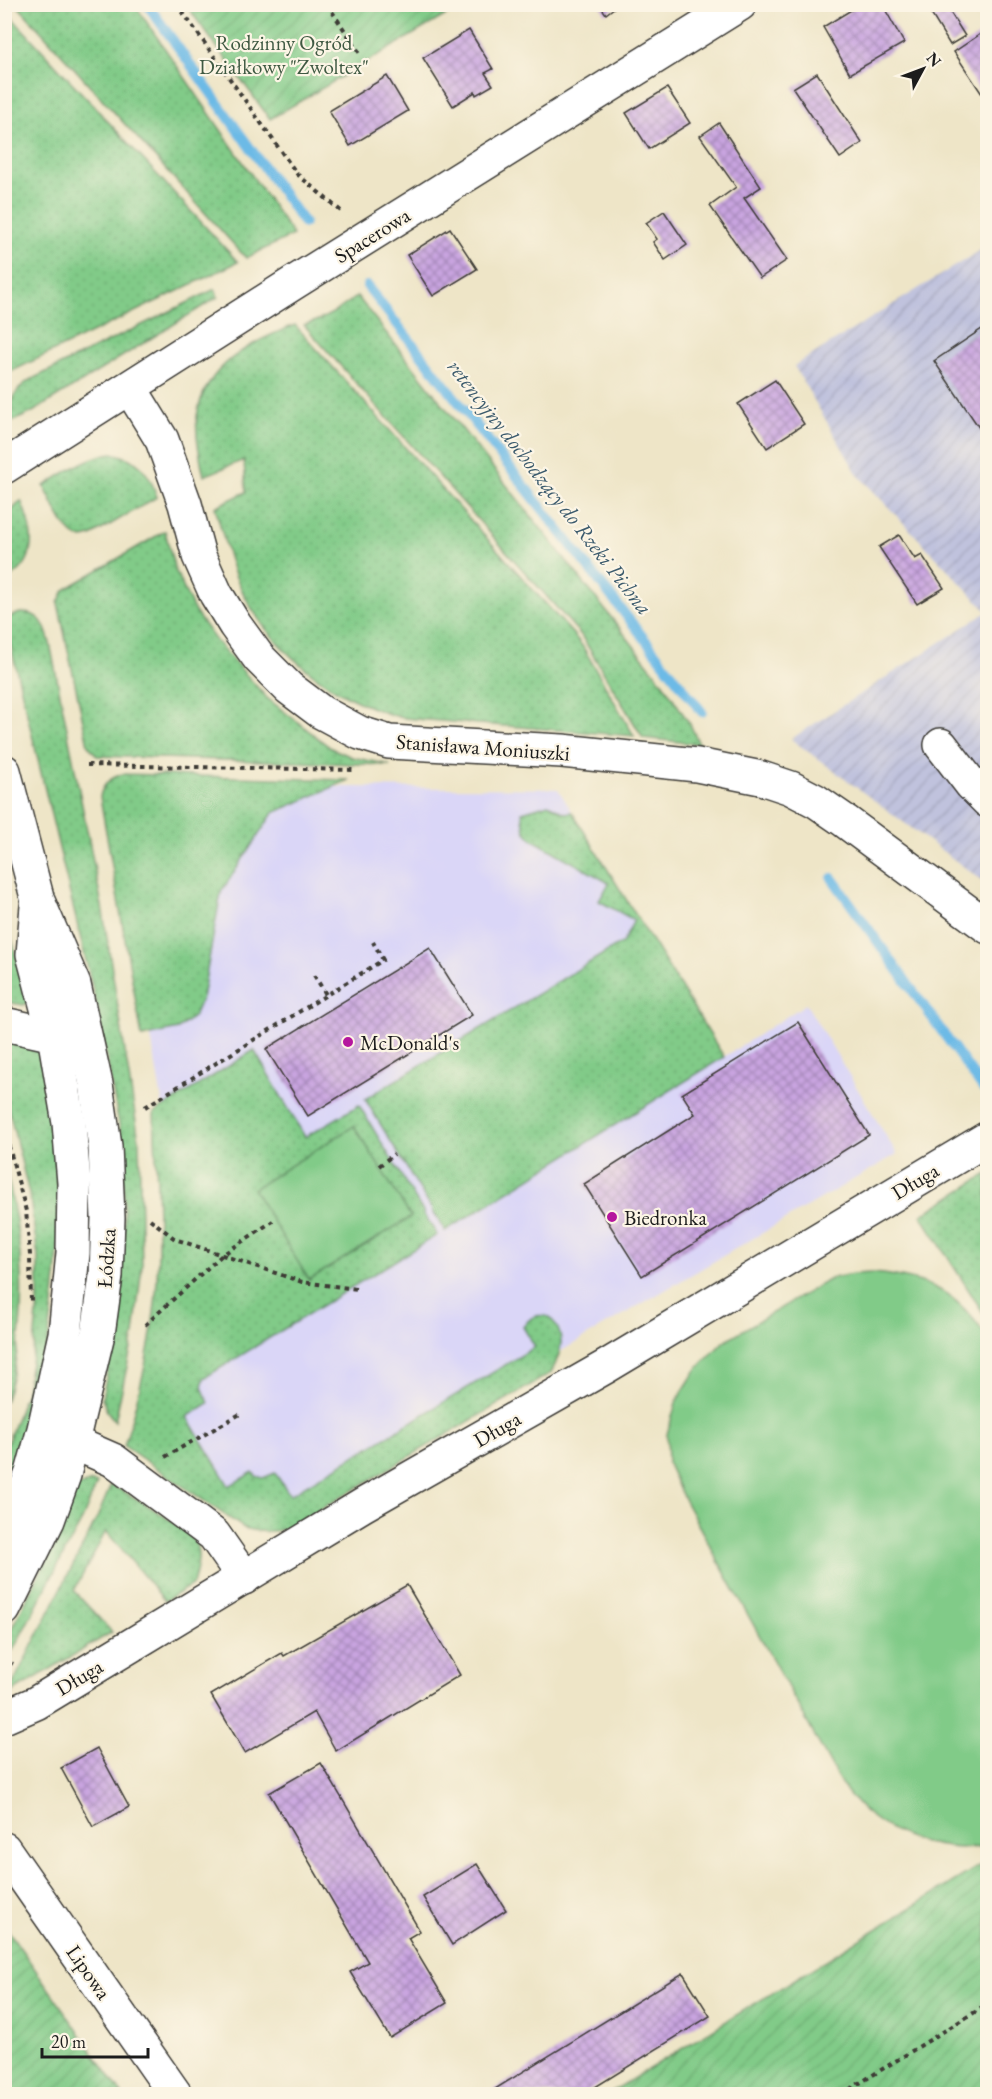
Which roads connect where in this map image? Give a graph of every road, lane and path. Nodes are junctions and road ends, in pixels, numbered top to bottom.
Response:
1 (177, 4) edge
2 (327, 4) edge
3 (740, 4) edge
4 (361, 55) dead end
5 (343, 214) dead end
6 (130, 388) junction
7 (4, 467) edge
8 (941, 745) dead end
9 (87, 765) dead end
10 (360, 770) dead end
11 (4, 771) edge
12 (987, 801) edge
13 (38, 901) junction
14 (987, 927) edge
15 (373, 942) dead end
16 (314, 975) dead end
17 (327, 996) junction
18 (4, 1024) edge
19 (54, 1035) junction
20 (145, 1107) dead end
21 (4, 1128) edge
22 (987, 1138) edge
23 (394, 1154) dead end
24 (379, 1166) dead end
25 (150, 1219) dead end
26 (273, 1221) dead end
27 (222, 1255) junction
28 (357, 1289) dead end
29 (31, 1307) dead end
30 (145, 1325) dead end
31 (242, 1413) dead end
32 (72, 1442) junction
33 (133, 1475) junction
34 (4, 1545) edge
35 (244, 1578) junction
36 (4, 1609) edge
37 (4, 1659) edge
38 (14, 1664) dead end
39 (4, 1717) edge
40 (4, 1849) edge
41 (987, 2004) edge
42 (175, 2094) edge
43 (842, 2094) edge

1 - 5 path
2 - 4 path
3 - 6 street, Spacerowa
6 - 7 street, Spacerowa
6 - 14 street, Stanisława Moniuszki
8 - 12 street
9 - 10 path
11 - 13 street, Łódzka
13 - 19 street, Łódzka
13 - 32 street, Łódzka
15 - 17 path
16 - 17 path
17 - 20 path
18 - 19 street
19 - 34 street, Łódzka
21 - 29 path
22 - 35 street, Długa
23 - 24 path
25 - 27 path
26 - 27 path
27 - 28 path
27 - 30 path
31 - 33 path
32 - 33 street
32 - 36 street, Łódzka
33 - 35 street
35 - 39 street, Długa
37 - 38 path
40 - 42 street, Lipowa
41 - 43 path

